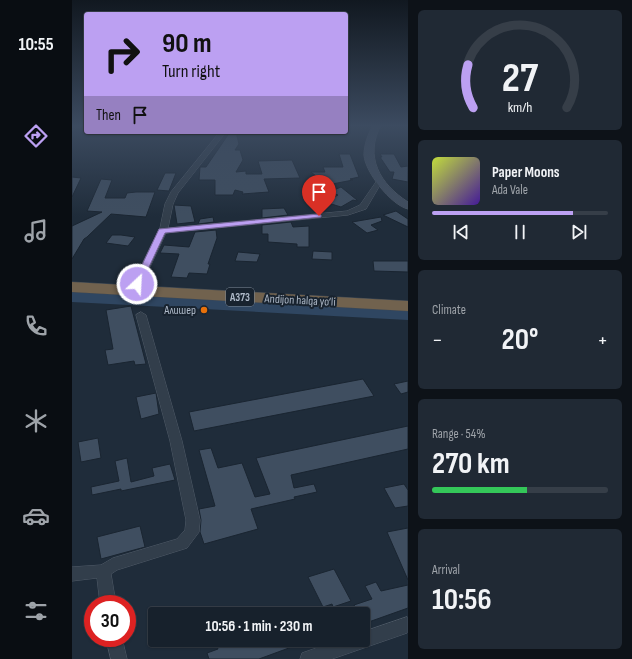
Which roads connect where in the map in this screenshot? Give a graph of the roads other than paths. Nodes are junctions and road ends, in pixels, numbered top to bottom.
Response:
1 (204, 156) edge
2 (369, 156) edge
3 (380, 180) junction
4 (408, 206) edge
5 (162, 231) junction
6 (72, 281) edge
7 (137, 284) junction
8 (72, 287) edge
9 (408, 299) edge
10 (408, 306) edge
11 (141, 315) dead end
12 (103, 571) junction
13 (72, 574) edge
14 (107, 595) edge
15 (407, 624) edge
16 (370, 637) edge
17 (116, 647) edge
18 (343, 647) edge
19 (119, 659) edge
20 (308, 659) edge

1 - 5 street
2 - 3 main road
3 - 4 main road
3 - 5 street
5 - 7 street
6 - 7 highway, Andijon halqa yo‘li / A373
7 - 9 highway, Andijon halqa yo‘li / A373
8 - 10 highway, Andijon halqa yo‘li / A373
11 - 12 street
12 - 13 street
12 - 14 street
15 - 16 street
17 - 19 street
18 - 20 street

